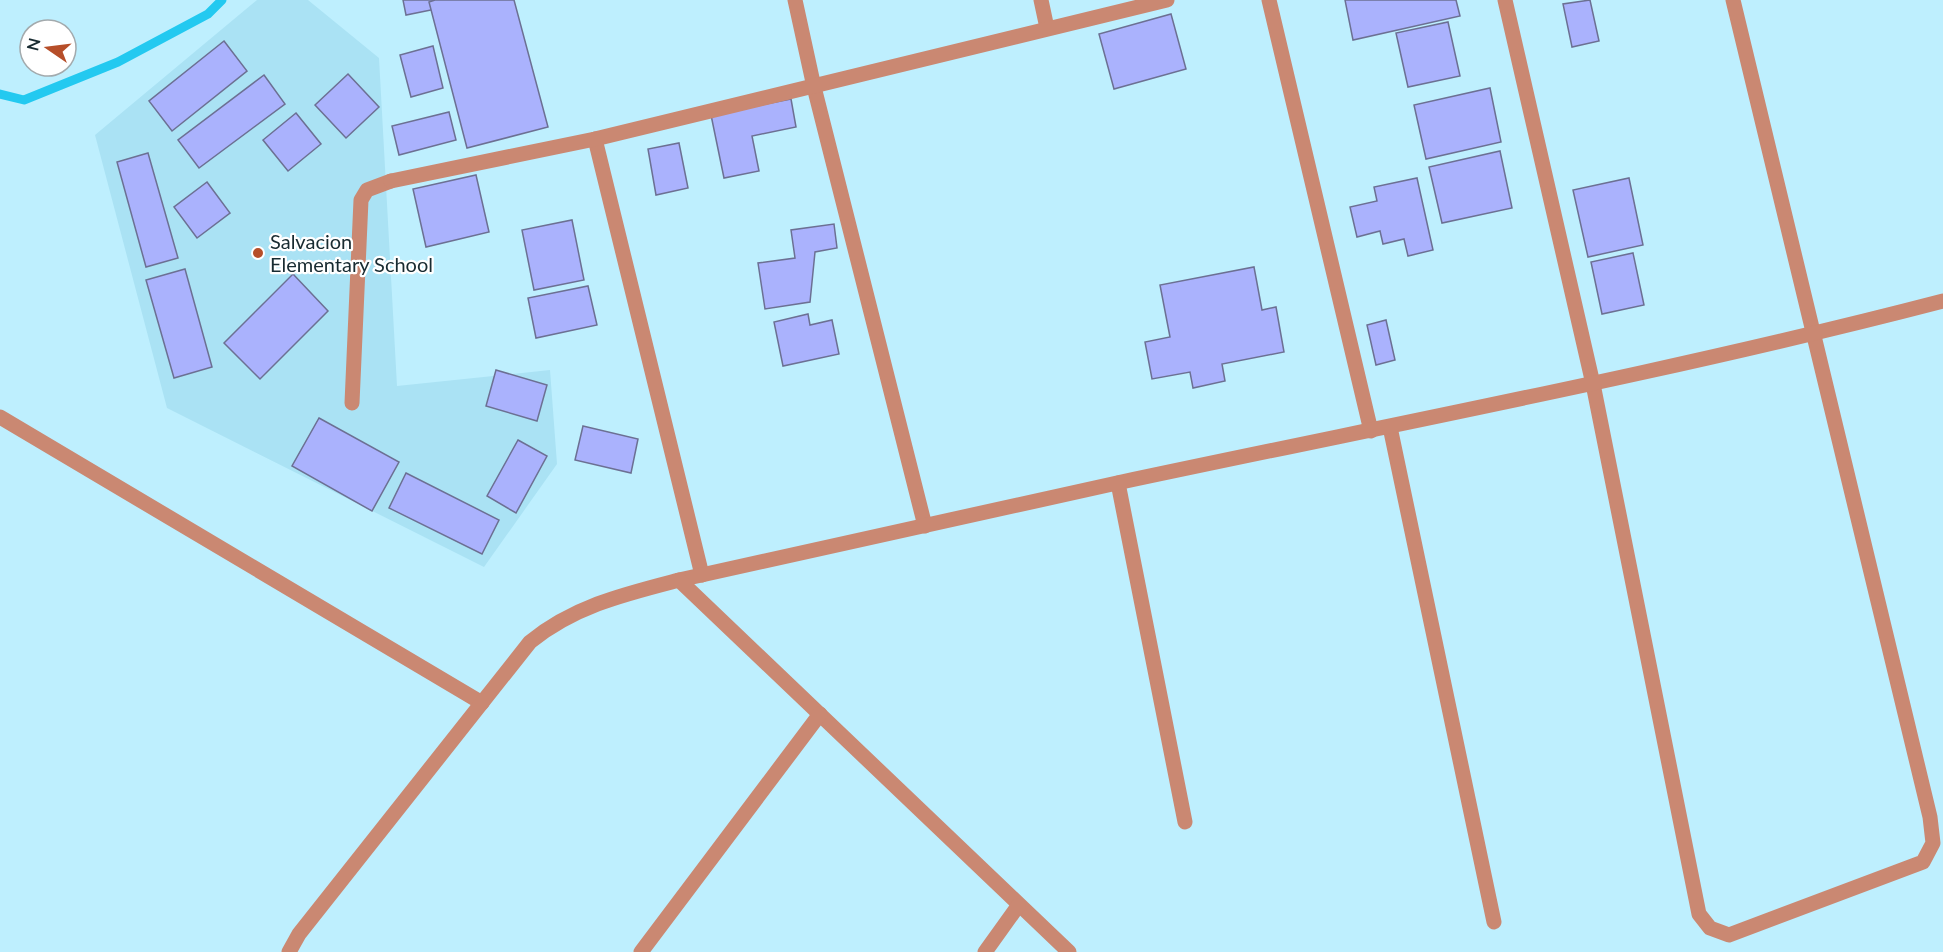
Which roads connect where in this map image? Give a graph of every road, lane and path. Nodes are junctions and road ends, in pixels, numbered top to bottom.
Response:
1 (795, 0) edge
2 (1041, 0) edge
3 (1167, 0) edge
4 (1269, 0) edge
5 (1505, 0) edge
6 (1733, 0) edge
7 (1047, 28) junction
8 (814, 87) junction
9 (595, 140) junction
10 (1943, 301) edge
11 (1812, 335) junction
12 (1593, 384) junction
13 (352, 403) dead end
14 (0, 417) edge
15 (1390, 427) junction
16 (1371, 431) junction
17 (1118, 483) junction
18 (925, 526) junction
19 (702, 575) junction
20 (679, 580) junction
21 (482, 703) junction
22 (820, 714) junction
23 (1185, 822) dead end
24 (1018, 906) junction
25 (1494, 922) dead end
26 (289, 952) edge
27 (641, 952) edge
28 (985, 952) edge
29 (1069, 952) edge

1 - 8 street
2 - 7 street
3 - 7 street
4 - 16 street
5 - 12 street
6 - 11 street
7 - 8 street
8 - 9 street
8 - 18 street
9 - 13 street
9 - 19 street
10 - 11 street
11 - 12 street
11 - 12 street
12 - 15 street
14 - 21 street
15 - 16 street
15 - 25 street
16 - 17 street
17 - 18 street
17 - 23 street
18 - 19 street
19 - 20 street
20 - 21 street
20 - 22 street
21 - 26 street
22 - 24 street
22 - 27 street
24 - 28 street
24 - 29 street

